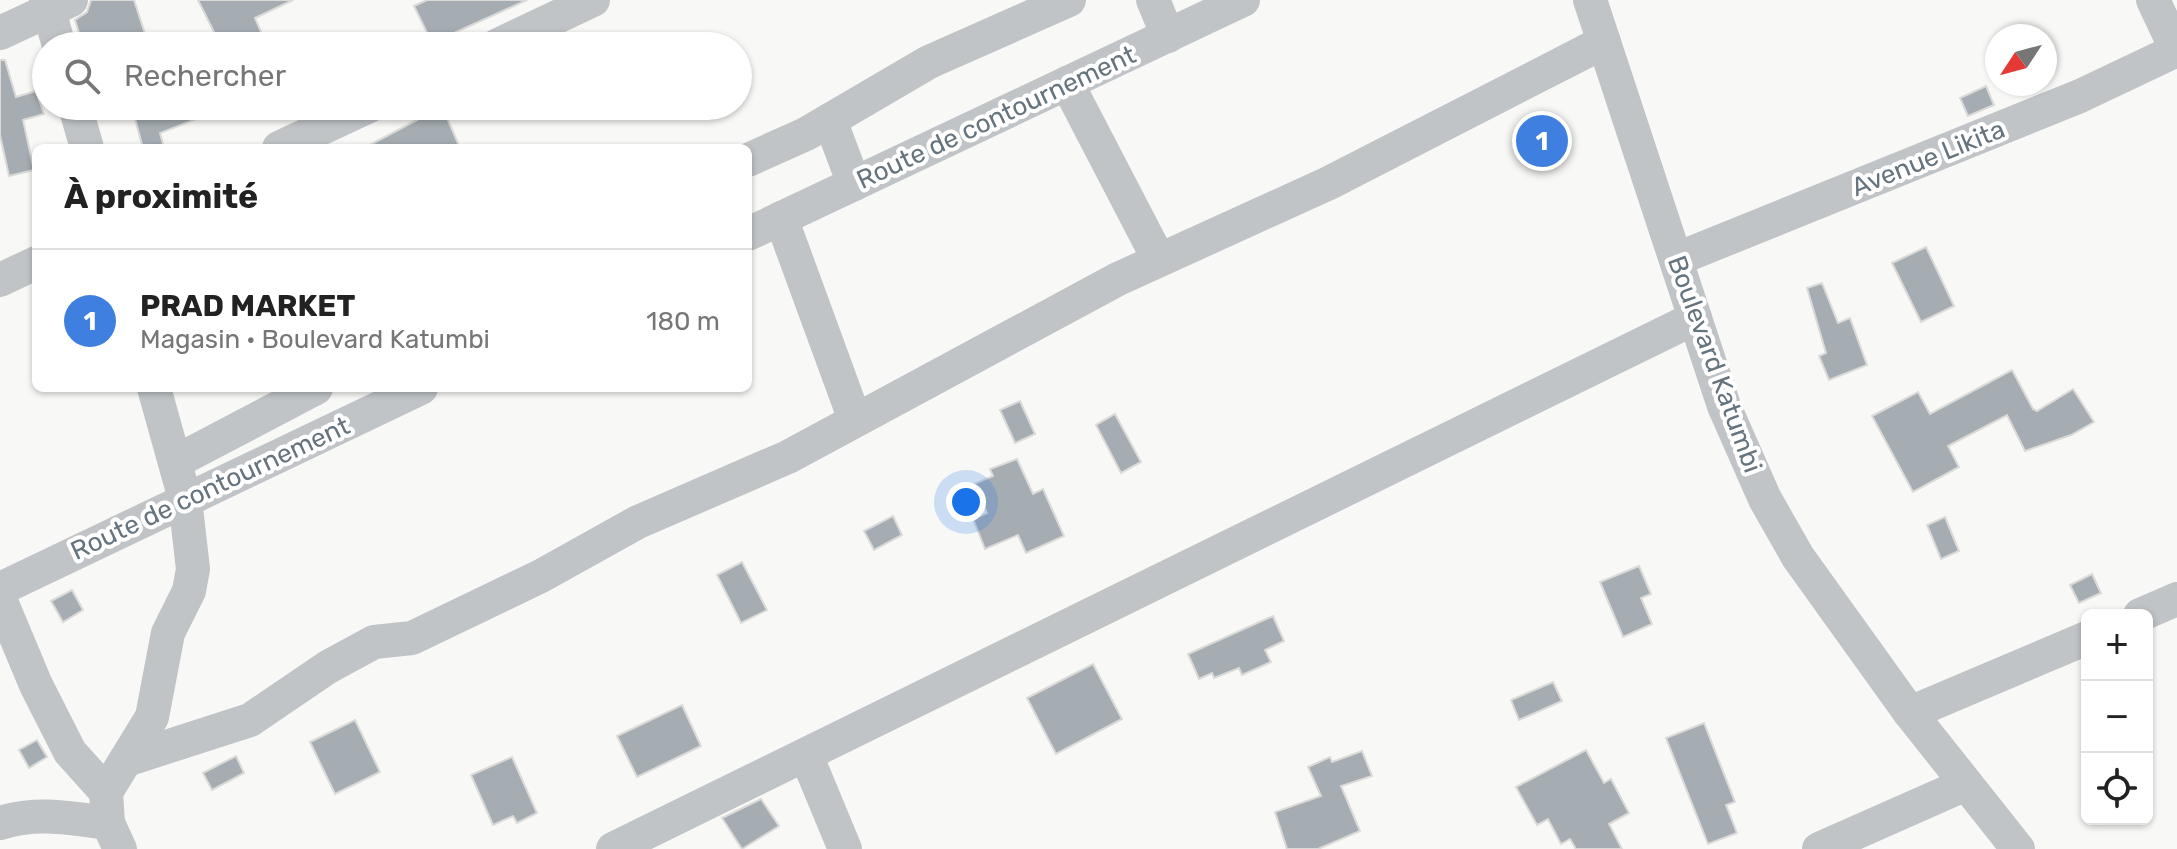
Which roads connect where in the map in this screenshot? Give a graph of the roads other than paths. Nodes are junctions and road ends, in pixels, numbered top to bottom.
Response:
1 (593, 0) edge
2 (1069, 0) edge
3 (1153, 0) edge
4 (1243, 0) edge
5 (1590, 0) edge
6 (2153, 0) edge
7 (55, 4) edge
8 (58, 32) edge
9 (526, 32) edge
10 (0, 33) edge
11 (1168, 36) junction
12 (1604, 42) junction
13 (2177, 51) edge
14 (1067, 83) junction
15 (79, 120) edge
16 (339, 120) edge
17 (830, 120) junction
18 (86, 144) edge
19 (288, 144) edge
20 (752, 158) edge
21 (854, 184) junction
22 (781, 218) junction
23 (752, 232) edge
24 (1677, 259) junction
25 (1159, 260) junction
26 (32, 265) edge
27 (0, 280) edge
28 (1695, 318) junction
29 (155, 392) edge
30 (308, 392) edge
31 (412, 392) edge
32 (855, 420) junction
33 (175, 462) junction
34 (185, 499) junction
35 (0, 589) edge
36 (0, 599) edge
37 (2177, 599) edge
38 (2153, 609) edge
39 (2081, 641) edge
40 (1910, 713) junction
41 (806, 755) junction
42 (126, 760) junction
43 (1966, 784) junction
44 (112, 821) edge
45 (0, 823) edge
46 (613, 849) edge
47 (845, 849) edge
48 (1819, 849) edge
49 (2018, 849) edge

1 - 9 street
2 - 17 street
3 - 11 street
4 - 11 street, Route de contournement
5 - 12 street, Boulevard Katumbi
6 - 13 street
7 - 8 street
7 - 10 street
11 - 14 street, Route de contournement
12 - 24 street, Boulevard Katumbi
12 - 25 street
13 - 24 street, Avenue Likita
14 - 21 street, Route de contournement
14 - 25 street
15 - 18 street
16 - 19 street
17 - 20 street
17 - 21 street
21 - 22 street, Route de contournement
22 - 23 street, Route de contournement
22 - 32 street
24 - 28 street, Boulevard Katumbi
25 - 32 street
26 - 27 street
28 - 40 street, Boulevard Katumbi
28 - 41 street
29 - 33 street
30 - 33 street
31 - 34 street, Route de contournement
32 - 42 street
33 - 34 street
34 - 35 street, Route de contournement
34 - 42 street
36 - 44 street
37 - 38 street
39 - 40 street
40 - 43 street, Boulevard Katumbi
41 - 46 street
41 - 47 street
42 - 44 street
43 - 48 street
43 - 49 street, Boulevard Katumbi
44 - 45 street

